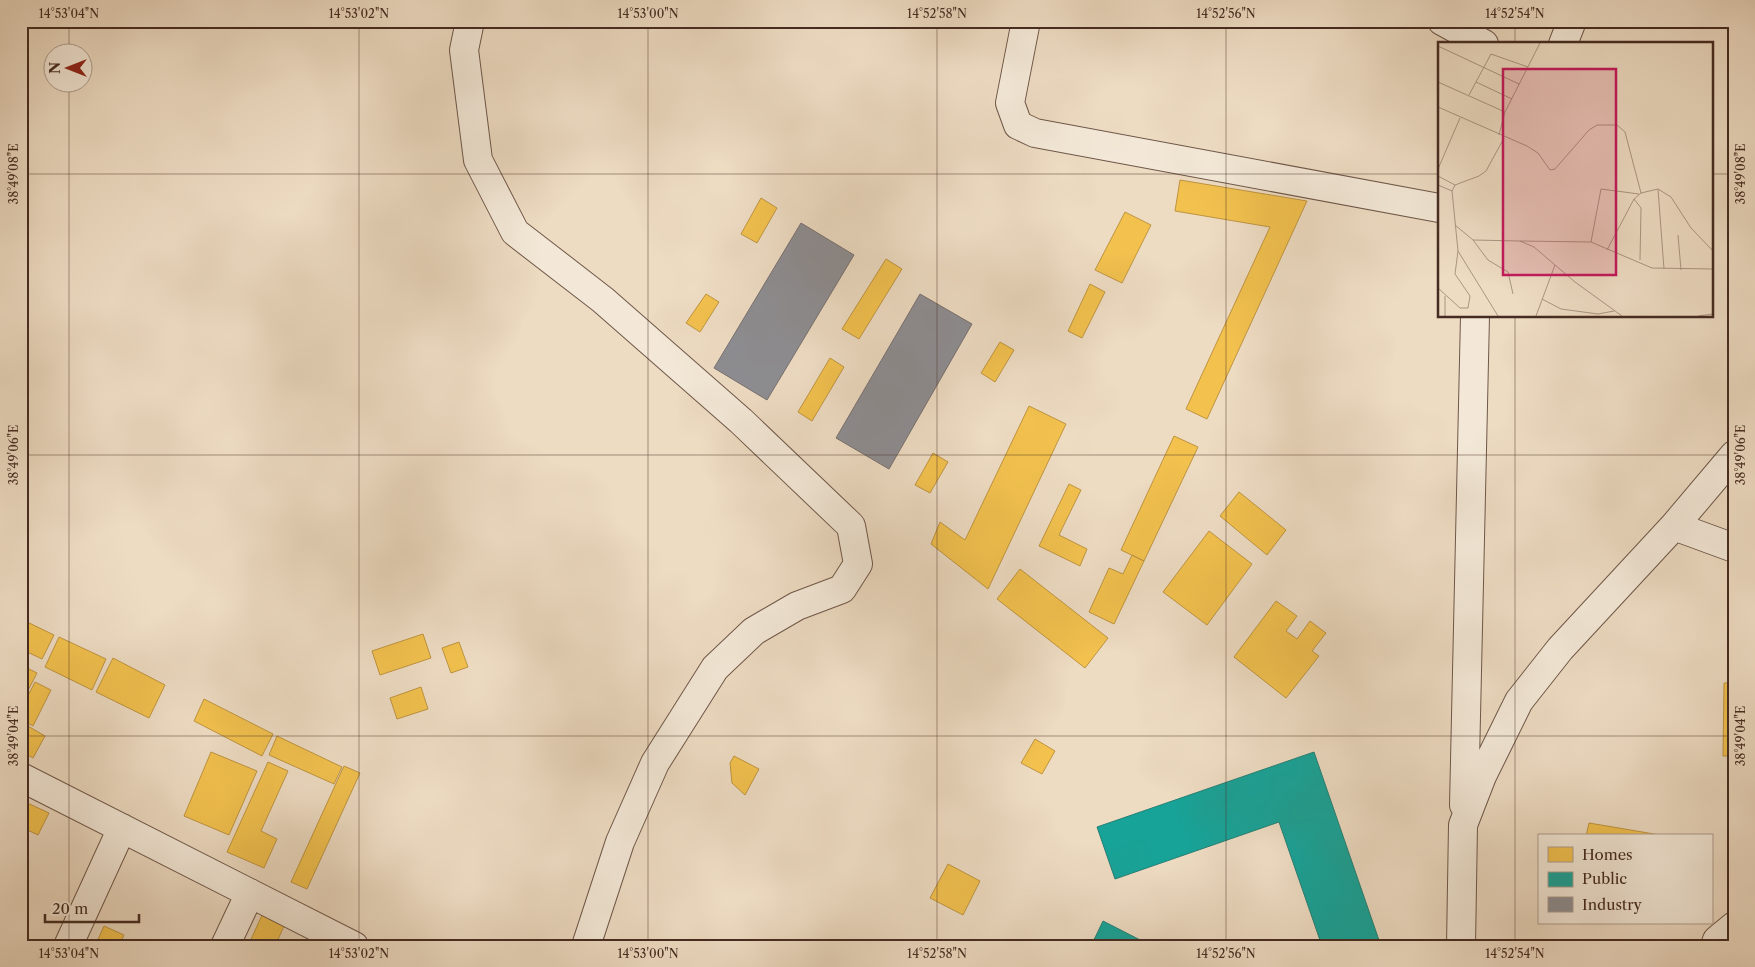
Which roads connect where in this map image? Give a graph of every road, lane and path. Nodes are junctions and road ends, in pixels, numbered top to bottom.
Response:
1 (470, 21) edge
2 (1026, 21) edge
3 (1442, 21) edge
4 (1572, 21) edge
5 (1480, 42) edge
6 (1563, 42) edge
7 (1438, 208) edge
8 (1475, 318) edge
9 (1734, 455) edge
10 (1674, 526) junction
11 (1734, 548) edge
12 (21, 777) edge
13 (1463, 825) junction
14 (122, 828) junction
15 (250, 893) junction
16 (1734, 926) edge
17 (68, 946) edge
18 (226, 946) edge
19 (354, 946) edge
20 (586, 946) edge
21 (1461, 946) edge
22 (1715, 946) edge

1 - 20 street
2 - 7 street
3 - 5 street
4 - 6 street
8 - 13 street
9 - 10 street
10 - 11 street
10 - 13 street
12 - 14 street
13 - 21 street
14 - 15 street
14 - 17 street
15 - 18 street
15 - 19 street
16 - 22 street

